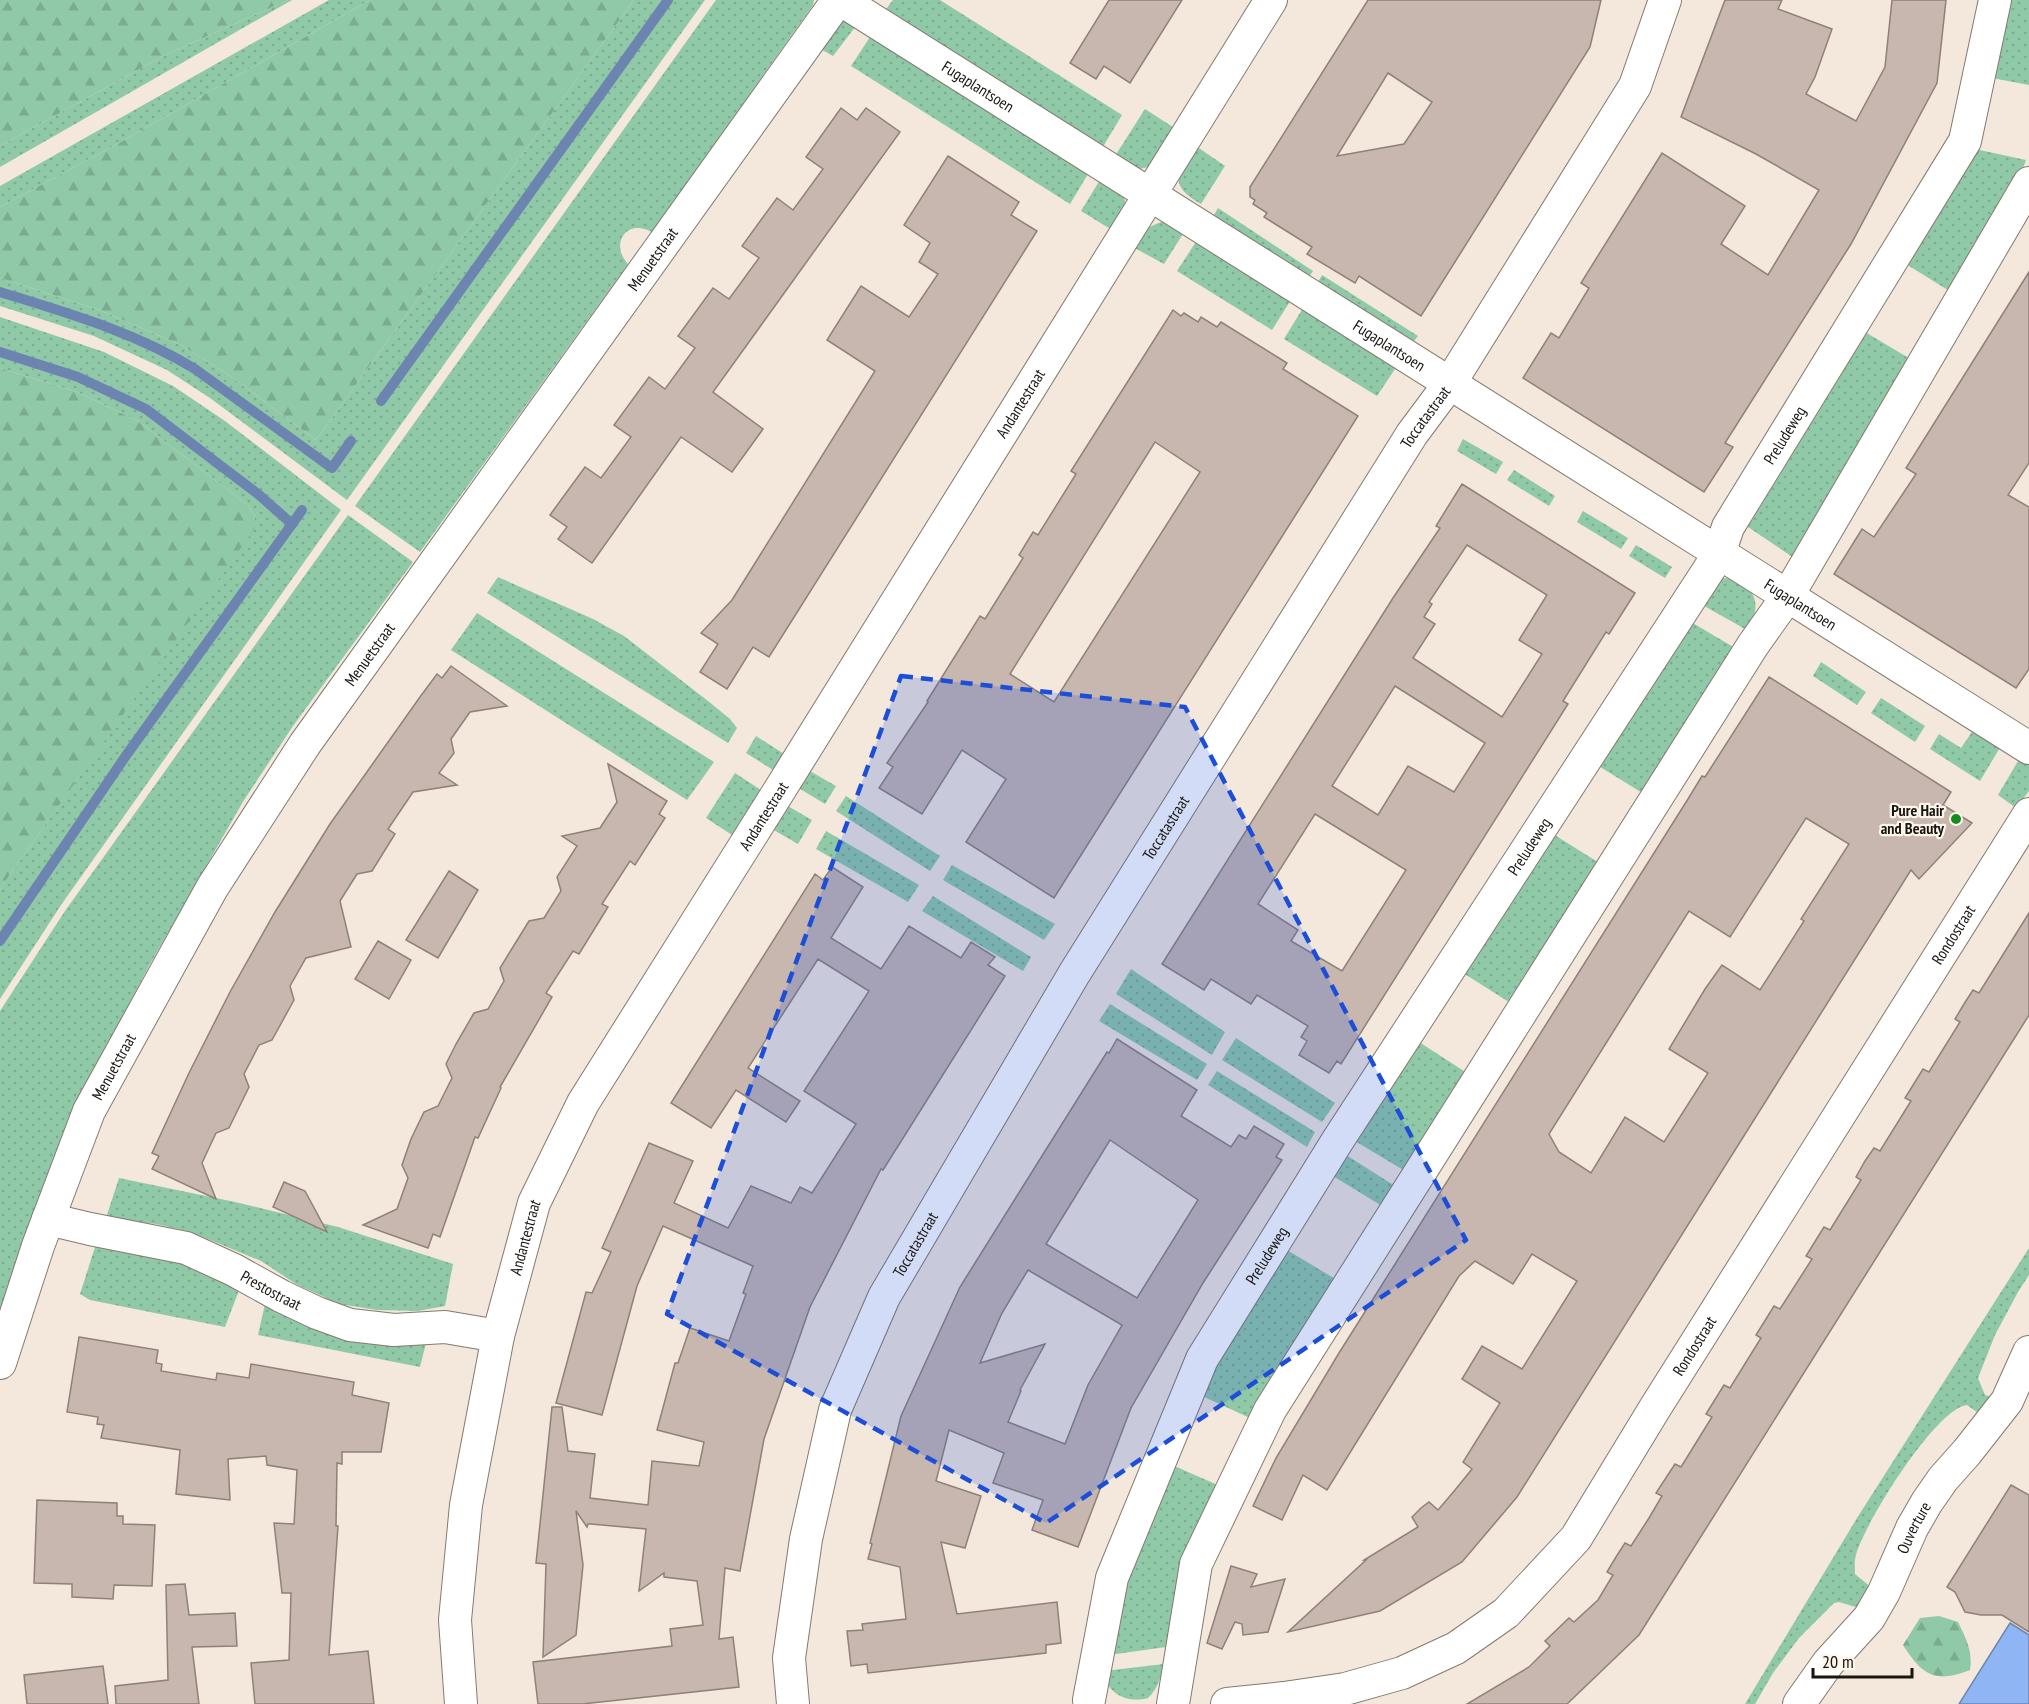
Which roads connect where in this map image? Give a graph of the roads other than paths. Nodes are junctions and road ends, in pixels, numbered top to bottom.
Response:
1 (839, 0) edge
2 (1271, 0) edge
3 (1665, 0) edge
4 (1995, 0) edge
5 (2029, 183) edge
6 (1149, 194) junction
7 (1450, 383) junction
8 (1719, 554) junction
9 (1787, 597) junction
10 (2029, 748) edge
11 (2029, 814) edge
12 (48, 1219) junction
13 (498, 1336) junction
14 (2029, 1352) edge
15 (0, 1363) edge
16 (1083, 1703) edge
17 (461, 1704) edge
18 (793, 1704) edge
19 (1173, 1704) edge
20 (1227, 1704) edge
21 (1800, 1704) edge

1 - 6 street, Fugaplantsoen
1 - 12 street, Menuetstraat
2 - 6 street, Andantestraat
3 - 7 street, Toccatastraat
4 - 8 street, Preludeweg
5 - 9 street
6 - 7 street, Fugaplantsoen
6 - 13 street, Andantestraat
7 - 8 street, Fugaplantsoen
7 - 18 street, Toccatastraat
8 - 9 street, Fugaplantsoen
8 - 16 street, Preludeweg
9 - 10 street, Fugaplantsoen
9 - 19 street
11 - 20 street, Rondostraat
12 - 13 street, Prestostraat
12 - 15 street, Menuetstraat
13 - 17 street, Andantestraat
14 - 21 street, Ouverture

